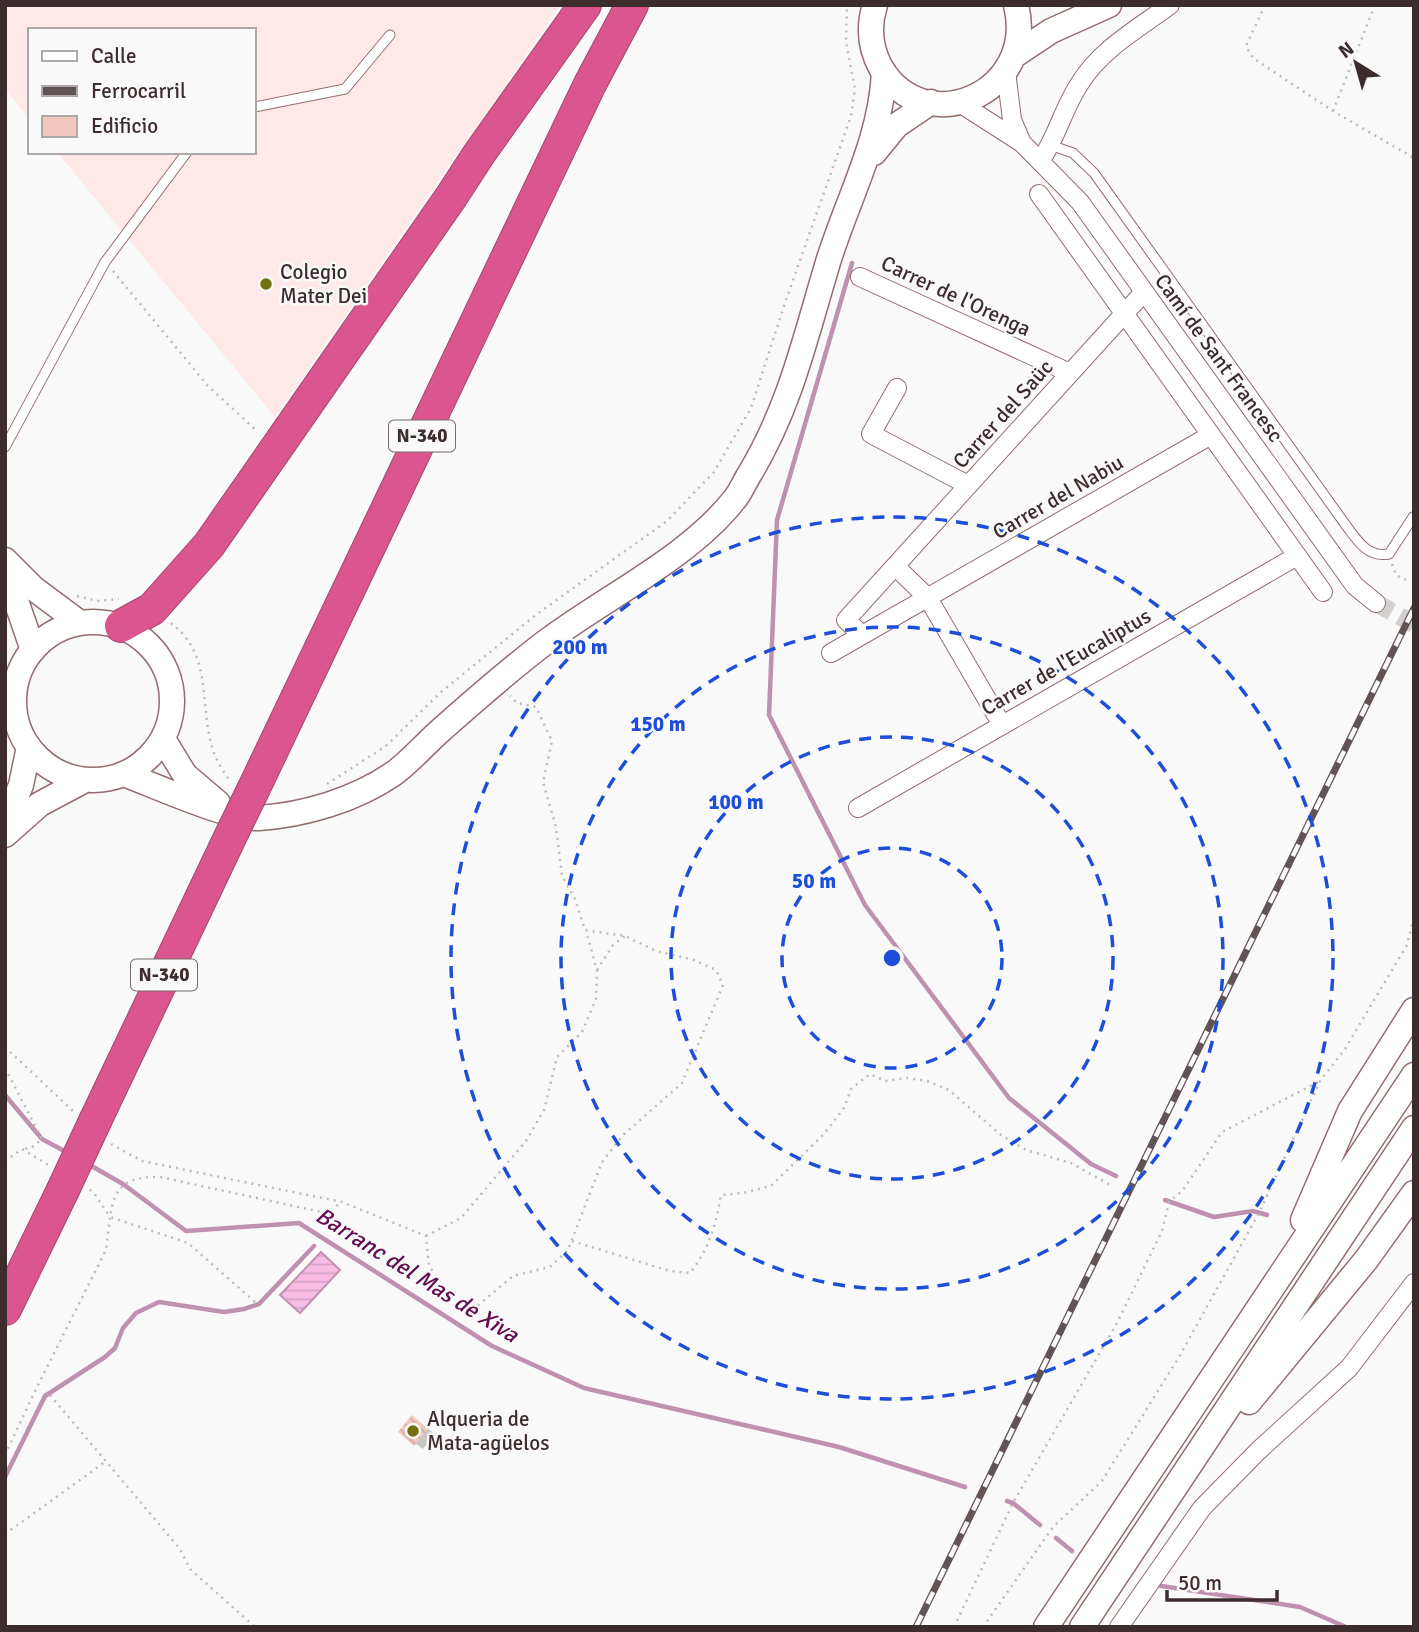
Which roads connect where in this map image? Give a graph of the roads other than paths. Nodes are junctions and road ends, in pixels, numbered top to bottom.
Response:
1 (585, 5) edge
2 (632, 5) edge
3 (875, 5) edge
4 (1016, 5) edge
5 (1109, 5) edge
6 (1170, 5) edge
7 (390, 35) dead end
8 (1011, 63) junction
9 (884, 72) junction
10 (932, 102) junction
11 (958, 102) junction
12 (256, 107) edge
13 (1022, 143) junction
14 (1045, 152) junction
15 (186, 154) edge
16 (867, 162) junction
17 (1039, 194) dead end
18 (860, 277) dead end
19 (1144, 292) junction
20 (1125, 313) junction
21 (1070, 373) junction
22 (897, 388) dead end
23 (1211, 435) junction
24 (5, 447) edge
25 (968, 485) junction
26 (1413, 517) edge
27 (1297, 555) junction
28 (5, 560) edge
29 (895, 566) junction
30 (5, 576) edge
31 (1323, 592) dead end
32 (869, 595) junction
33 (928, 598) junction
34 (1376, 603) tunnel mouth
35 (893, 617) junction
36 (80, 623) junction
37 (121, 626) junction
38 (862, 635) junction
39 (33, 650) junction
40 (831, 653) dead end
41 (1002, 725) junction
42 (163, 739) junction
43 (29, 747) junction
44 (124, 774) junction
45 (85, 780) junction
46 (858, 808) dead end
47 (231, 822) junction
48 (5, 824) edge
49 (5, 835) edge
50 (1414, 1010) edge
51 (1414, 1075) edge
52 (1414, 1128) edge
53 (1414, 1193) edge
54 (1414, 1283) edge
55 (5, 1309) edge
56 (1120, 1513) junction
57 (1045, 1627) edge
58 (1084, 1627) edge
59 (1119, 1627) edge

1 - 37 highway
2 - 47 highway, N-340, bridge
3 - 9 main road
4 - 8 main road
5 - 8 main road
6 - 14 street
7 - 12 lane
8 - 11 main road
8 - 13 street, Camí de Sant Francesc
9 - 10 main road
9 - 16 main road
10 - 11 main road
10 - 16 main road
11 - 13 street, Camí de Sant Francesc
13 - 14 street, Camí de Sant Francesc
14 - 19 street, Camí de Sant Francesc
14 - 26 lane
15 - 24 lane
16 - 47 main road
17 - 20 street
18 - 21 street, Carrer de l'Orenga
19 - 20 street, Carrer del Saüc
19 - 34 street, Camí de Sant Francesc
20 - 21 street, Carrer del Saüc
20 - 23 street
21 - 25 street, Carrer del Saüc
22 - 25 street
23 - 27 street
23 - 33 street, Carrer del Nabiu
25 - 29 street, Carrer del Saüc
27 - 31 street
27 - 41 street, Carrer de l'Eucaliptus
28 - 36 main road
29 - 32 street, Carrer del Saüc
29 - 33 street
30 - 39 main road
32 - 35 street
32 - 38 street, Carrer del Saüc
33 - 35 street, Carrer del Nabiu
33 - 41 street
35 - 38 street, Carrer del Nabiu
36 - 37 main road
36 - 39 main road
37 - 42 main road
38 - 40 street, Carrer del Nabiu
39 - 43 main road
41 - 46 street, Carrer de l'Eucaliptus
42 - 44 main road
42 - 47 main road
43 - 45 main road
43 - 48 main road
44 - 45 main road
44 - 47 main road
45 - 49 main road
47 - 55 highway, N-340, bridge
50 - 56 main road
51 - 56 main road
52 - 58 main road
53 - 58 main road
54 - 59 street
56 - 57 main road

